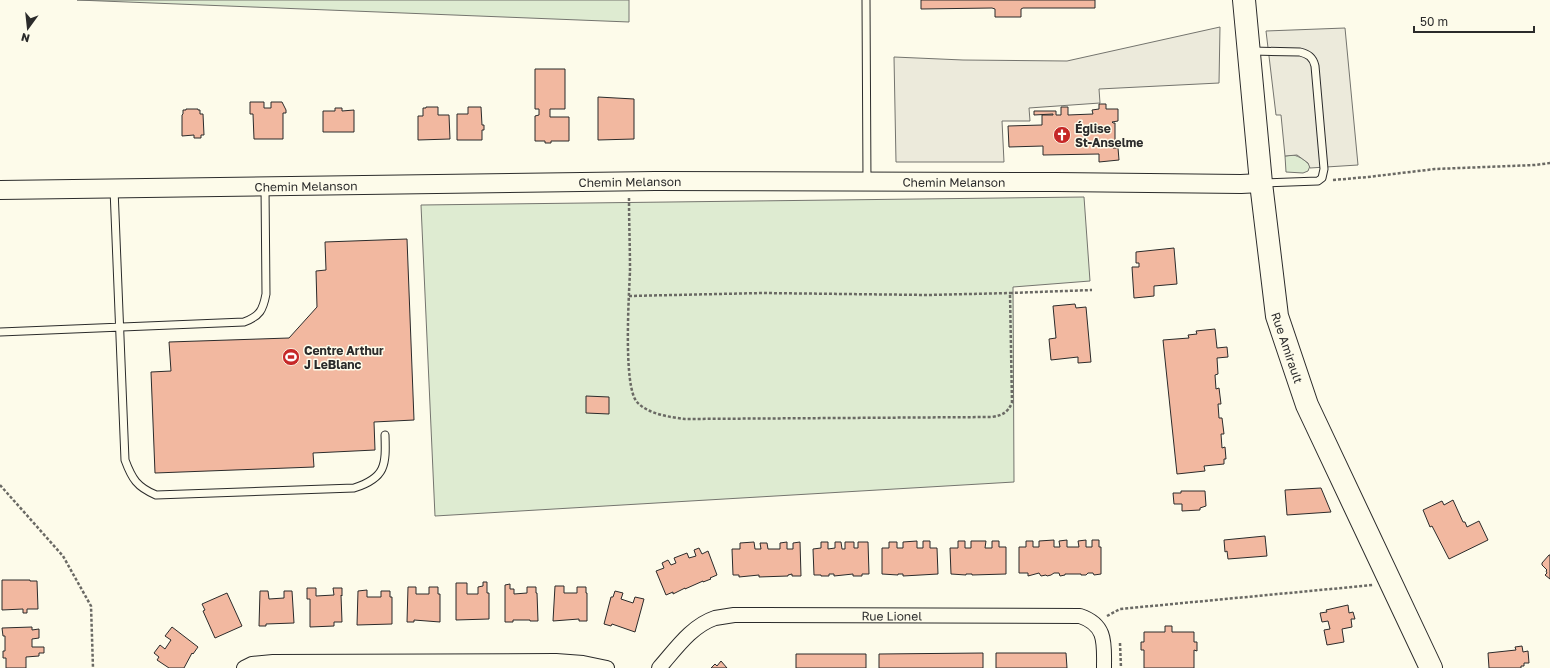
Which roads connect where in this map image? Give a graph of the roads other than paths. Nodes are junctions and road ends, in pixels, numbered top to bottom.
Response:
1 (866, 0) edge
2 (1244, 0) edge
3 (1249, 51) junction
4 (867, 182) junction
5 (1261, 183) junction
6 (265, 186) junction
7 (114, 189) junction
8 (0, 190) edge
9 (119, 327) junction
10 (0, 332) edge
11 (385, 435) dead end
12 (244, 668) edge
13 (607, 668) edge
14 (659, 668) edge
15 (1104, 668) edge
16 (1431, 668) edge

1 - 4 lane
2 - 3 main road, Rue Amirault
3 - 5 main road, Rue Amirault
3 - 5 lane
4 - 5 street, Chemin Melanson
4 - 6 street, Chemin Melanson
5 - 16 main road, Rue Amirault
6 - 7 street, Chemin Melanson
6 - 9 lane
7 - 8 street, Chemin Melanson
7 - 9 lane
9 - 10 lane
9 - 11 lane
12 - 13 street
14 - 15 street, Rue Lionel

